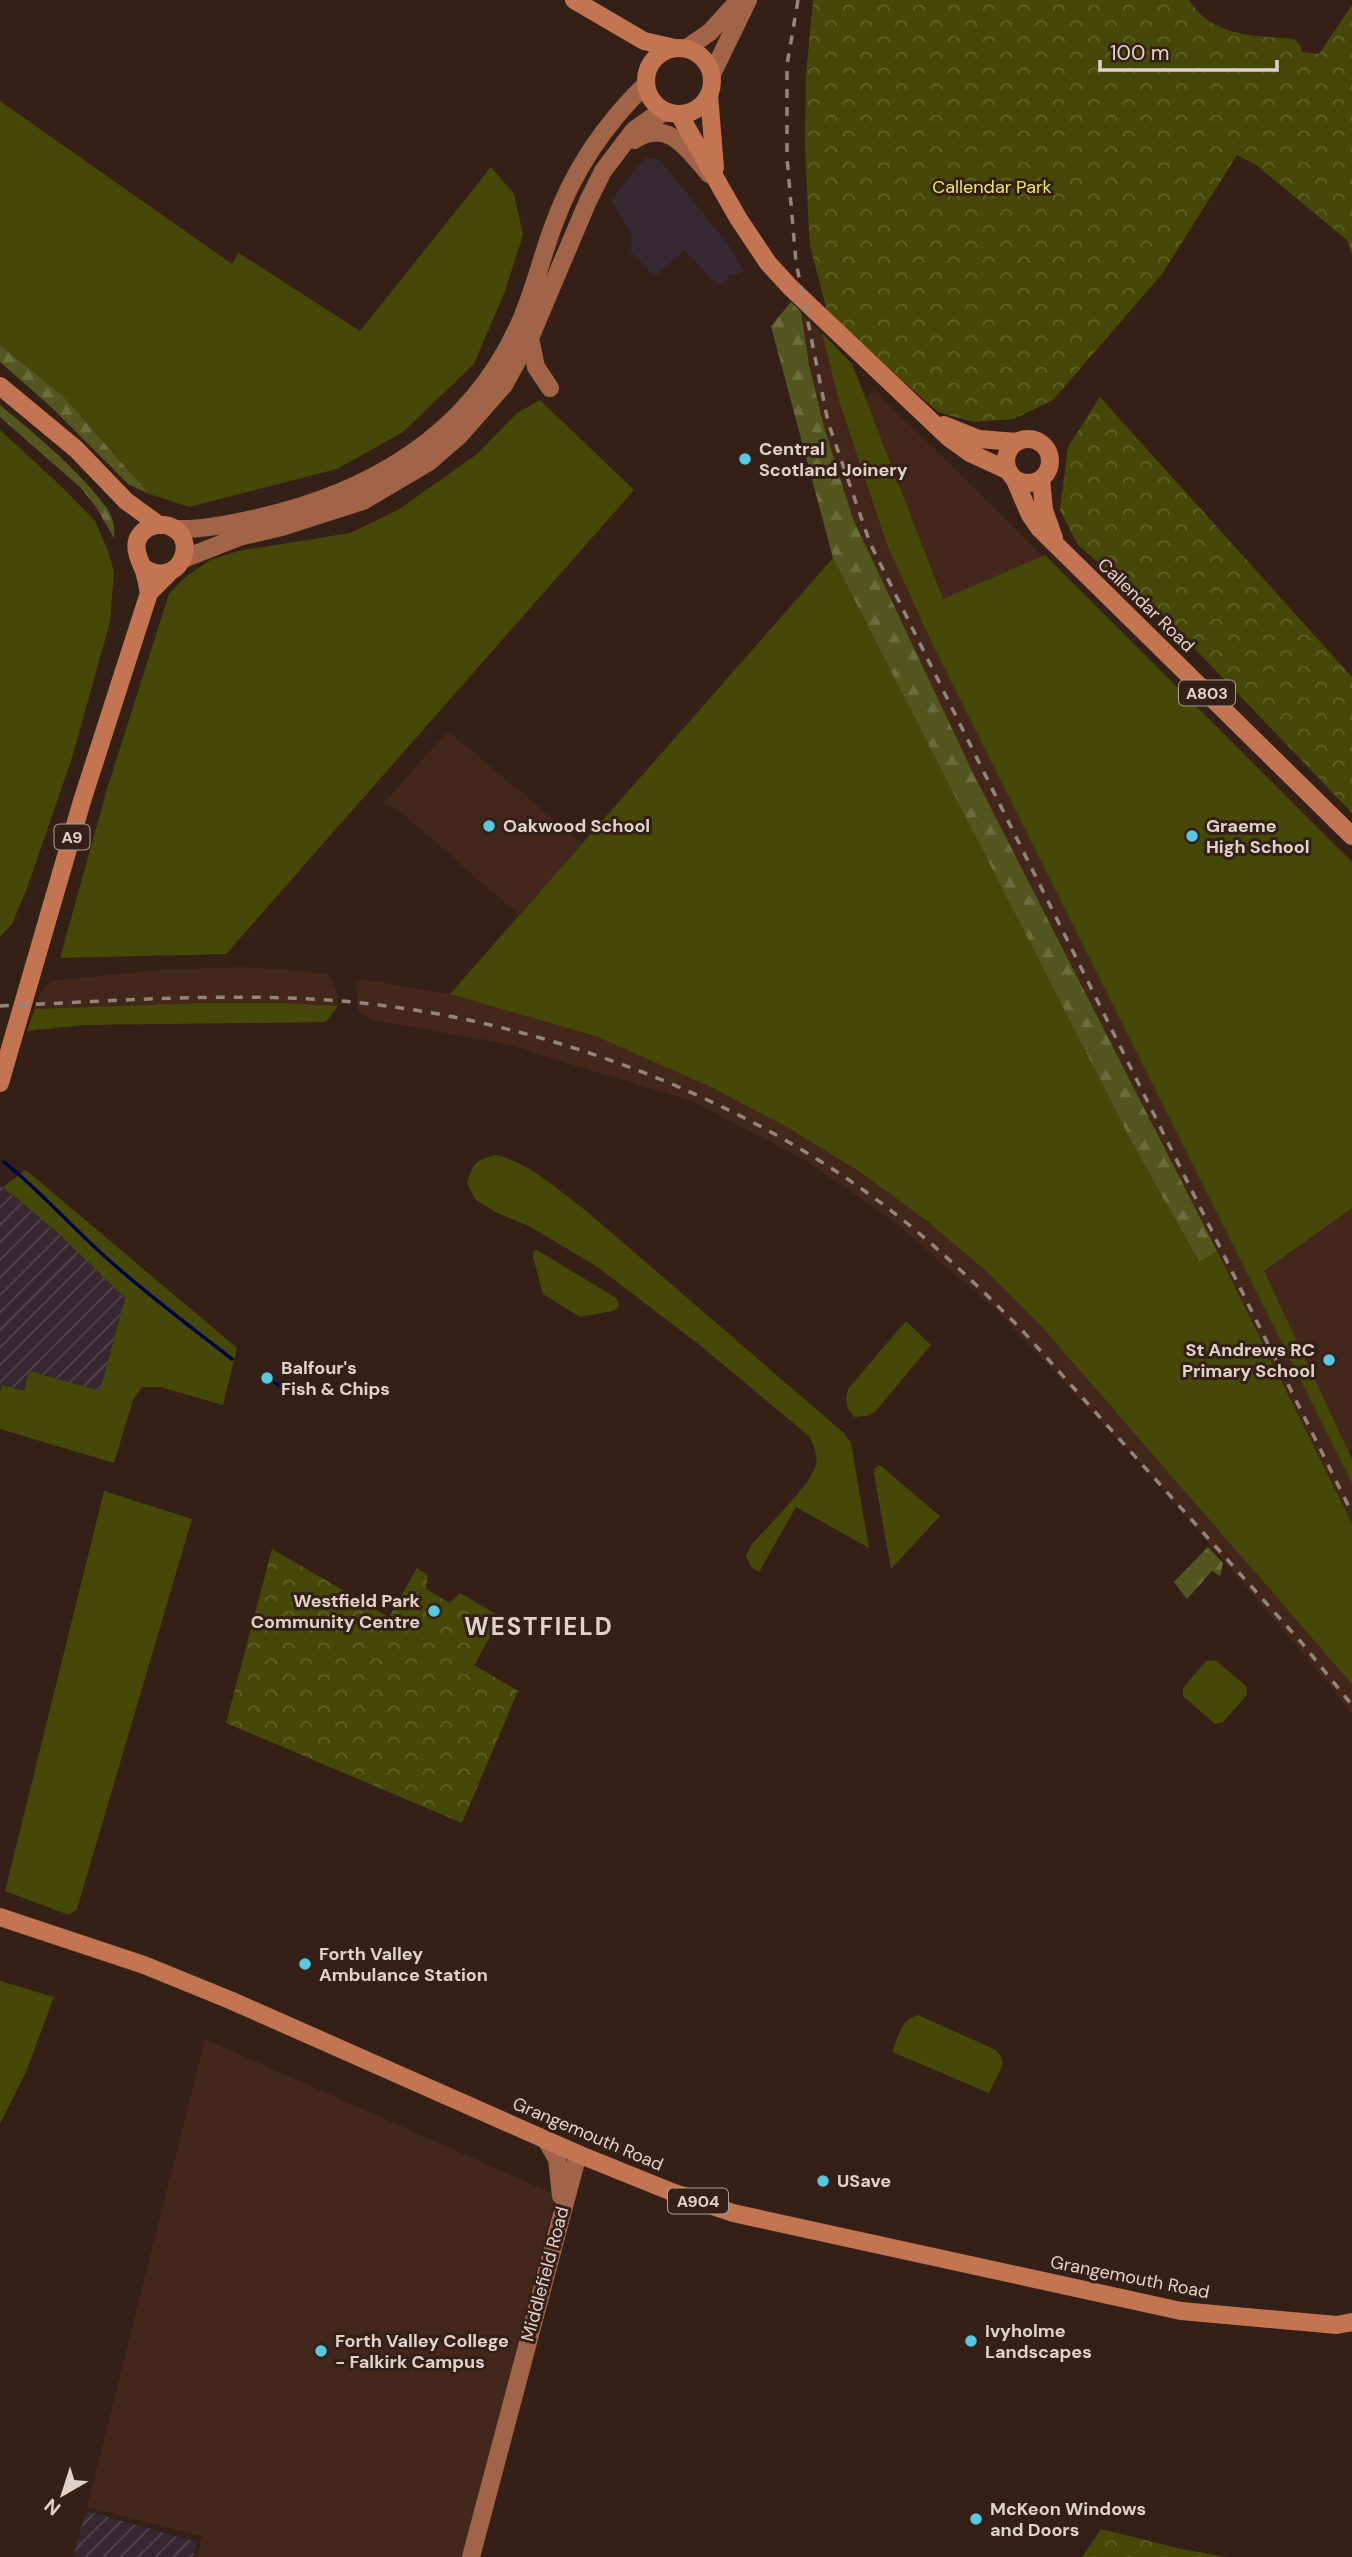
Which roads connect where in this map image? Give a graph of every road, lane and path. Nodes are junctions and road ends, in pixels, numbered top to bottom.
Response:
1 (574, 0) edge
2 (739, 0) edge
3 (748, 0) edge
4 (627, 31) junction
5 (681, 48) junction
6 (712, 74) junction
7 (647, 77) junction
8 (709, 95) junction
9 (673, 113) junction
10 (634, 135) junction
11 (717, 178) junction
12 (726, 196) junction
13 (530, 338) junction
14 (504, 385) junction
15 (0, 386) edge
16 (928, 418) junction
17 (1017, 442) junction
18 (1011, 474) junction
19 (1041, 479) junction
20 (127, 501) junction
21 (166, 527) junction
22 (141, 534) junction
23 (1061, 551) junction
24 (183, 559) junction
25 (143, 567) junction
26 (169, 573) junction
27 (149, 593) junction
28 (1352, 836) edge
29 (0, 1083) edge
30 (0, 1916) edge
31 (546, 2140) junction
32 (578, 2154) junction
33 (562, 2210) junction
34 (1352, 2322) edge
35 (471, 2557) edge

1 - 4 main road, A803
2 - 5 main road
3 - 6 main road
4 - 5 main road, A803
4 - 7 main road, A803
5 - 6 main road, A803
5 - 7 main road
6 - 8 main road, A803
7 - 9 main road, A803
7 - 21 main road
8 - 9 main road
8 - 11 main road, A803
9 - 10 main road
9 - 11 main road, A803
10 - 12 main road
10 - 13 main road
11 - 12 main road, A803
12 - 16 main road, A803
13 - 14 main road
13 - 14 main road
14 - 24 main road
15 - 20 main road
16 - 17 main road, A803
16 - 18 main road, A803
17 - 18 main road
17 - 19 main road, A803
18 - 19 main road, A803
18 - 23 main road, Callendar Road / A803
19 - 23 main road, Callendar Road / A803
20 - 21 main road
20 - 22 main road
21 - 22 main road
21 - 24 main road
22 - 25 main road
23 - 28 main road, Callendar Road / A803
24 - 26 main road
25 - 26 main road
25 - 27 main road
26 - 27 main road, A9
27 - 29 main road, A9
30 - 31 main road, Grangemouth Road / A904
31 - 32 main road, Grangemouth Road / A904
31 - 33 main road
32 - 33 main road, Middlefield Road
32 - 34 main road, Grangemouth Road / A904
33 - 35 main road, Middlefield Road

